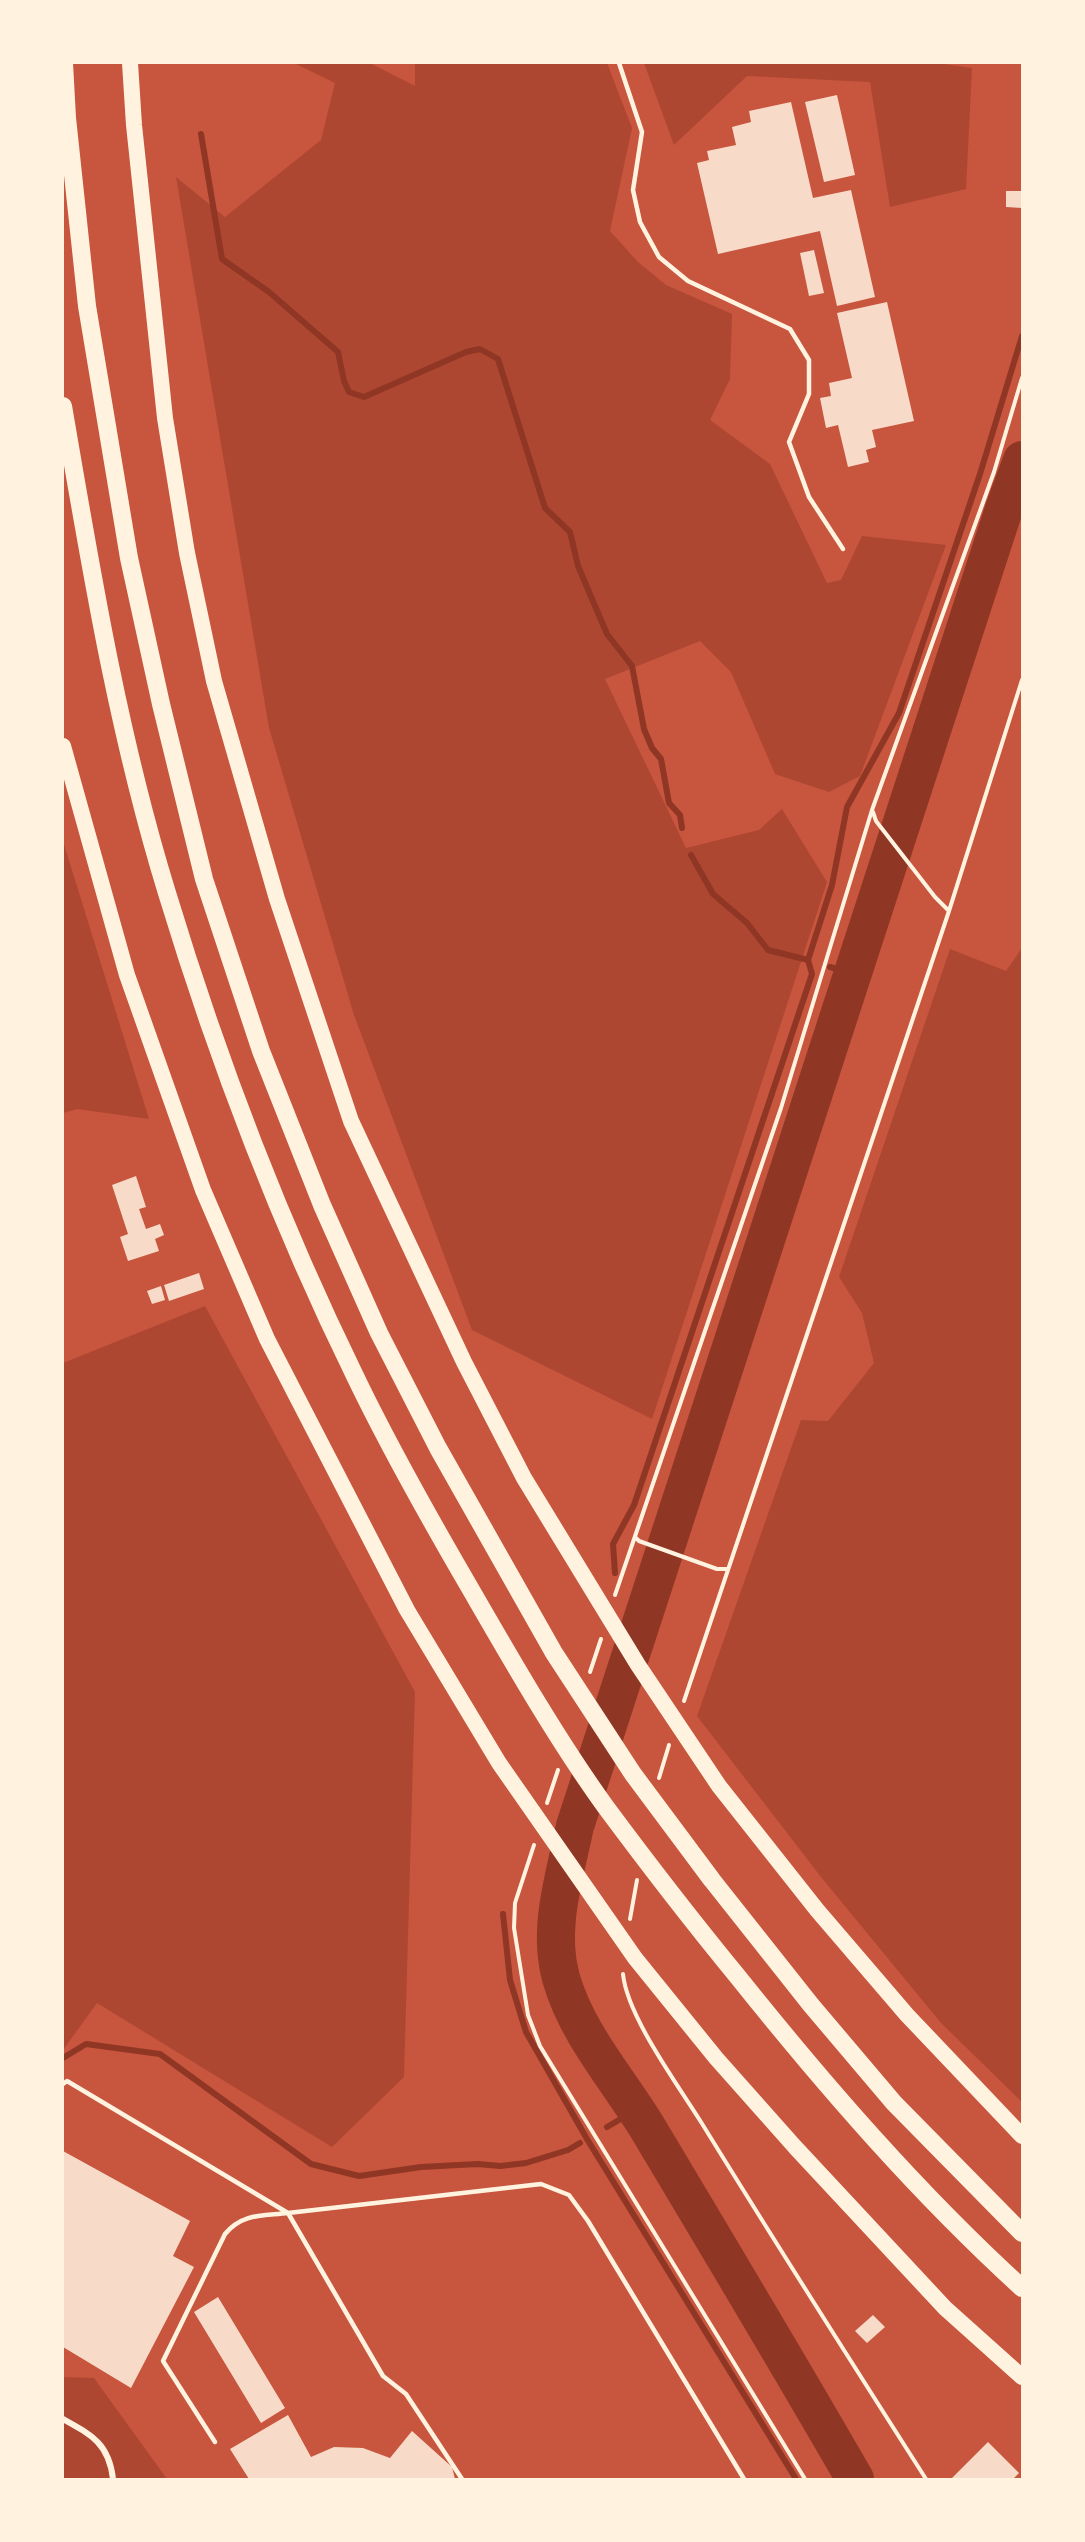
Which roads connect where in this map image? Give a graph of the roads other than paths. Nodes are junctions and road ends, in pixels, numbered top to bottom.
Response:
1 (64, 63) edge
2 (130, 63) edge
3 (619, 63) edge
4 (63, 406) edge
5 (843, 549) dead end
6 (63, 746) edge
7 (63, 2084) edge
8 (1022, 2136) edge
9 (288, 2213) junction
10 (1022, 2233) edge
11 (1022, 2288) edge
12 (1022, 2377) edge
13 (63, 2419) edge
14 (215, 2442) dead end
15 (113, 2479) edge
16 (462, 2479) edge
17 (744, 2479) edge

1 - 10 highway
2 - 8 highway
3 - 5 lane
4 - 11 highway
6 - 12 highway
7 - 9 lane
9 - 14 lane
9 - 16 lane
9 - 17 lane
13 - 15 street

